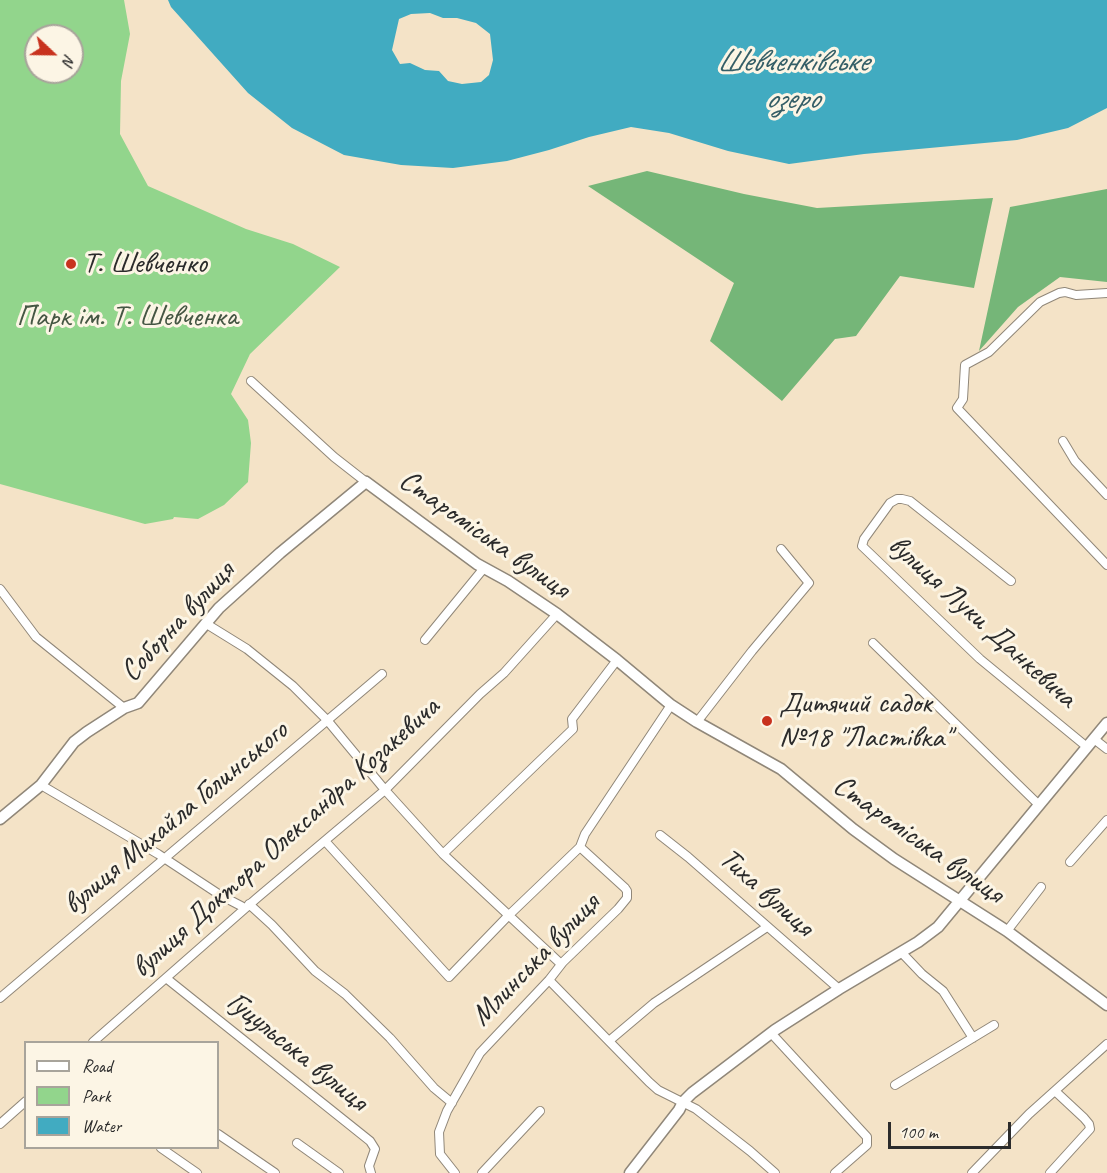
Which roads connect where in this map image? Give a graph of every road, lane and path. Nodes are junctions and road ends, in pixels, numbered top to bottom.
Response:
1 (1107, 293) edge
2 (251, 381) dead end
3 (1063, 441) dead end
4 (366, 482) junction
5 (1107, 495) edge
6 (781, 549) dead end
7 (1107, 565) edge
8 (484, 568) junction
9 (1011, 581) dead end
10 (0, 589) edge
11 (557, 614) junction
12 (205, 623) junction
13 (425, 640) dead end
14 (873, 643) dead end
15 (617, 660) junction
16 (382, 674) dead end
17 (672, 705) junction
18 (124, 708) junction
19 (327, 720) junction
20 (697, 722) junction
21 (1107, 723) edge
22 (1090, 743) junction
23 (1107, 749) edge
24 (41, 785) junction
25 (385, 790) junction
26 (1039, 805) junction
27 (0, 819) edge
28 (1107, 820) edge
29 (660, 835) dead end
30 (325, 841) junction
31 (580, 847) junction
32 (442, 854) junction
33 (165, 859) junction
34 (1070, 862) dead end
35 (1041, 887) dead end
36 (960, 900) junction
37 (247, 906) junction
38 (508, 916) junction
39 (767, 927) junction
40 (1007, 931) junction
41 (902, 953) junction
42 (561, 964) junction
43 (166, 978) junction
44 (549, 980) junction
45 (839, 989) junction
46 (0, 998) edge
47 (1107, 1005) edge
48 (994, 1025) dead end
49 (771, 1033) junction
50 (972, 1038) junction
51 (94, 1041) edge
52 (609, 1041) junction
53 (1107, 1044) edge
54 (895, 1085) dead end
55 (1054, 1091) junction
56 (683, 1102) junction
57 (24, 1103) edge
58 (452, 1103) junction
59 (540, 1111) dead end
60 (0, 1124) edge
61 (219, 1135) edge
62 (297, 1143) dead end
63 (162, 1149) edge
64 (197, 1173) edge
65 (275, 1173) edge
66 (339, 1173) edge
67 (371, 1173) edge
68 (455, 1173) edge
69 (482, 1173) edge
70 (630, 1173) edge
71 (775, 1173) edge
72 (835, 1173) edge
73 (972, 1173) edge
74 (1050, 1173) edge

1 - 7 street
2 - 4 street, Староміська вулиця
3 - 5 street
4 - 8 street, Староміська вулиця
4 - 12 street, Соборна вулиця
6 - 20 street
8 - 11 street, Староміська вулиця
8 - 13 street
9 - 22 street, вулиця Луки Данкевича
10 - 18 street
11 - 15 street, Староміська вулиця
11 - 25 street, вулиця Доктора Олександра Козакевича
12 - 18 street, Соборна вулиця
12 - 19 street
14 - 26 street
15 - 17 street, Староміська вулиця
15 - 32 street
16 - 19 street, вулиця Михайла Голинського
17 - 20 street, Староміська вулиця
17 - 31 street, Млинська вулиця
18 - 24 street, Соборна вулиця
19 - 25 street
19 - 33 street, вулиця Михайла Голинського
20 - 36 street, Староміська вулиця
21 - 22 street
22 - 23 street, вулиця Луки Данкевича
22 - 26 street
24 - 27 street, Соборна вулиця
24 - 33 street
25 - 30 street, вулиця Доктора Олександра Козакевича
25 - 32 street
26 - 36 street
28 - 34 street
29 - 39 street, Тиха вулиця
30 - 37 street, вулиця Доктора Олександра Козакевича
30 - 38 street
31 - 38 street
31 - 42 street, Млинська вулиця
32 - 38 street
33 - 37 street
33 - 46 street, вулиця Михайла Голинського
35 - 40 street
36 - 40 street, Староміська вулиця
36 - 41 street
37 - 43 street, вулиця Доктора Олександра Козакевича
37 - 58 street
38 - 42 street
39 - 45 street, Тиха вулиця
39 - 52 street
40 - 47 street, Староміська вулиця
41 - 45 street
41 - 50 street
42 - 44 street, Млинська вулиця
43 - 51 street, вулиця Доктора Олександра Козакевича
43 - 67 street, Гуцульська вулиця
44 - 52 street
44 - 58 street, Млинська вулиця
45 - 49 street
48 - 50 street
49 - 56 street
49 - 72 street
50 - 54 street
52 - 56 street
53 - 55 street
55 - 73 street
55 - 74 street
56 - 70 street
56 - 71 street
57 - 60 street
58 - 68 street, Млинська вулиця
59 - 69 street
61 - 65 street
62 - 66 street
63 - 64 street

